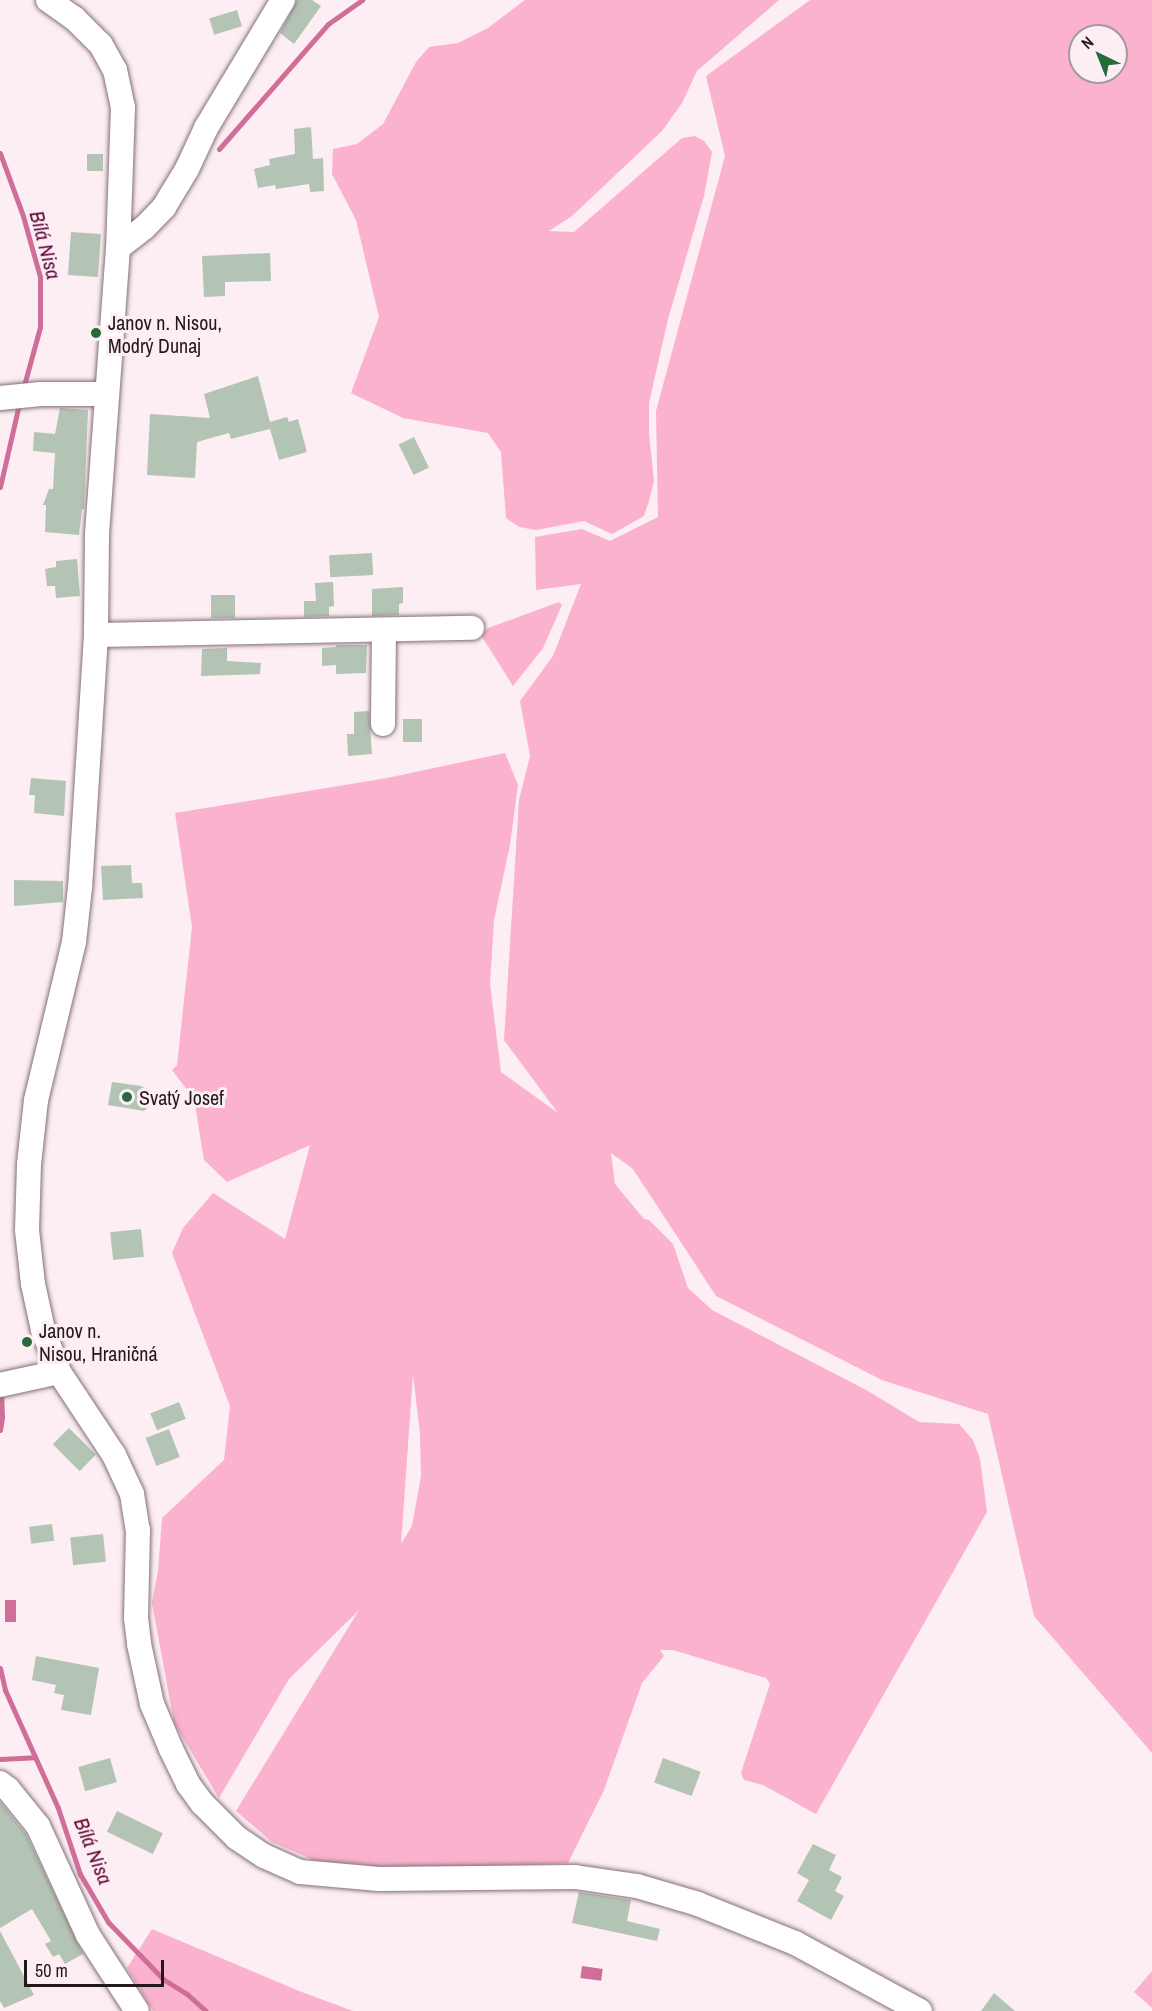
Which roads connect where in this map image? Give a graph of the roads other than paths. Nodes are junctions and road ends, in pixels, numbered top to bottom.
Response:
1 (48, 0) edge
2 (283, 0) edge
3 (118, 248) junction
4 (106, 394) junction
5 (2, 397) edge
6 (472, 628) dead end
7 (384, 630) junction
8 (96, 635) junction
9 (383, 724) dead end
10 (59, 1372) junction
11 (7, 1385) edge
12 (0, 1783) edge
13 (137, 2011) edge
14 (920, 2011) edge

1 - 3 street
2 - 3 street
3 - 4 street
4 - 5 street
4 - 8 street
6 - 7 street
7 - 8 street
7 - 9 street
8 - 10 street
10 - 11 street
10 - 14 street
12 - 13 street

